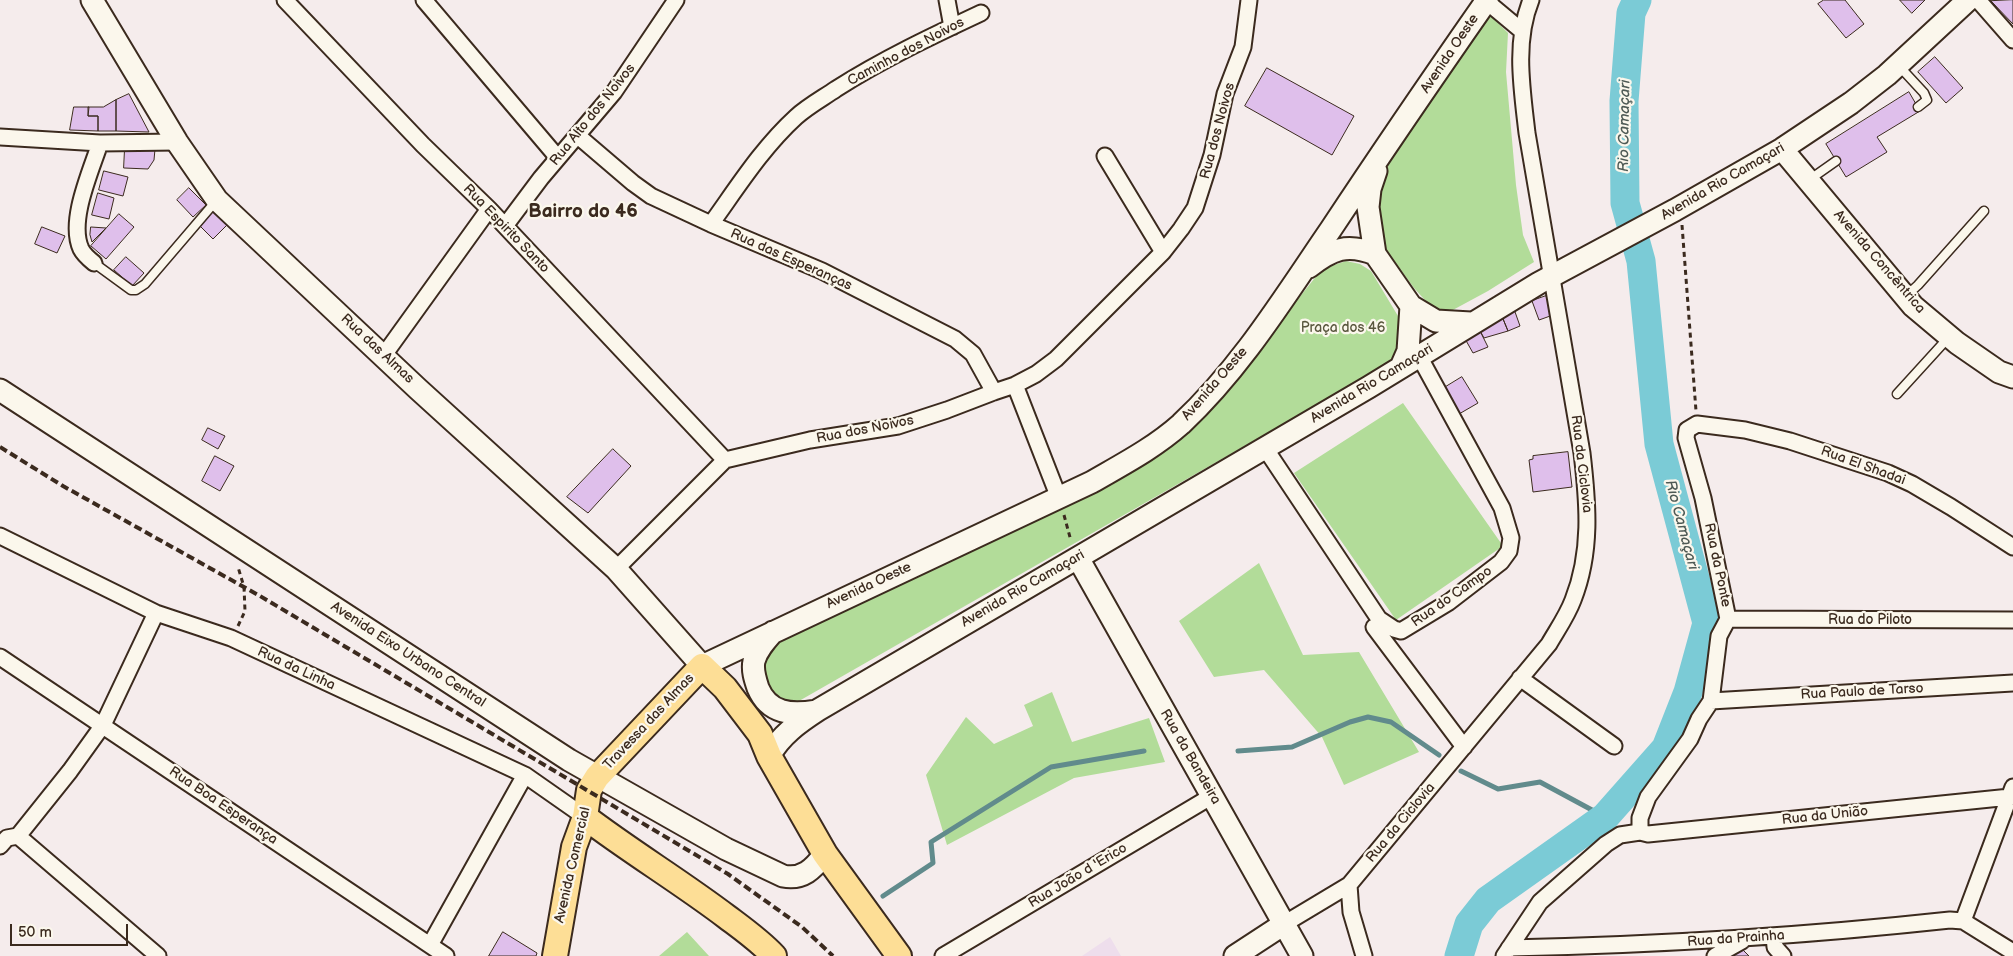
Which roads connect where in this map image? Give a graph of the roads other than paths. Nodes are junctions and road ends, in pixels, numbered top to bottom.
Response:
1 (92, 0) edge
2 (284, 0) edge
3 (424, 0) edge
4 (676, 0) edge
5 (947, 0) edge
6 (1250, 0) edge
7 (1486, 0) edge
8 (1531, 0) edge
9 (1968, 0) edge
10 (1978, 0) edge
11 (981, 13) dead end
12 (952, 26) junction
13 (1522, 31) junction
14 (2013, 40) edge
15 (1899, 66) junction
16 (1918, 107) dead end
17 (578, 136) junction
18 (0, 137) edge
19 (177, 142) junction
20 (100, 143) junction
21 (1782, 149) junction
22 (1105, 156) dead end
23 (1380, 156) junction
24 (558, 158) junction
25 (1836, 161) dead end
26 (1809, 180) junction
27 (217, 200) junction
28 (489, 209) junction
29 (1984, 211) dead end
30 (710, 224) junction
31 (505, 226) junction
32 (1162, 252) junction
33 (1375, 254) junction
34 (94, 263) joint
35 (1300, 275) junction
36 (1551, 276) junction
37 (1905, 296) junction
38 (1411, 306) junction
39 (1471, 323) junction
40 (1950, 337) junction
41 (384, 355) junction
42 (1410, 361) junction
43 (2013, 376) edge
44 (1016, 385) junction
45 (0, 390) edge
46 (994, 392) junction
47 (1897, 394) dead end
48 (1697, 424) joint
49 (1265, 448) junction
50 (725, 460) junction
51 (1059, 498) junction
52 (0, 536) edge
53 (2013, 547) edge
54 (1078, 558) junction
55 (616, 569) junction
56 (156, 614) junction
57 (1728, 619) junction
58 (2013, 620) edge
59 (1374, 627) dead end
60 (775, 630) junction
61 (0, 657) edge
62 (702, 666) junction
63 (1520, 678) junction
64 (2013, 683) edge
65 (1711, 701) junction
66 (818, 710) junction
67 (103, 725) junction
68 (1464, 746) junction
69 (1614, 746) dead end
70 (769, 756) junction
71 (525, 775) junction
72 (597, 777) junction
73 (2011, 792) edge
74 (1212, 796) junction
75 (585, 817) junction
76 (1640, 832) junction
77 (6, 837) edge
78 (825, 854) junction
79 (1350, 885) junction
80 (1963, 921) junction
81 (1284, 924) junction
82 (1746, 939) junction
83 (430, 945) junction
84 (1777, 949) edge
85 (1506, 952) edge
86 (2013, 952) edge
87 (158, 956) edge
88 (446, 956) edge
89 (555, 956) edge
90 (774, 956) edge
91 (899, 956) edge
92 (943, 956) edge
93 (1235, 956) edge
94 (1302, 956) edge
95 (1364, 956) edge
96 (1715, 956) edge

1 - 19 street, Rua das Almas
2 - 28 street, Rua Espirito Santo
3 - 24 street
4 - 17 street, Rua Alto dos Noivos
5 - 12 street
6 - 32 street, Rua dos Noivos
7 - 13 street
7 - 23 street, Avenida Oeste
8 - 13 street, Rua da Ciclovia
9 - 15 street, Avenida Rio Camaçari
10 - 14 street
11 - 12 street, Caminho dos Noivos
12 - 30 street, Caminho dos Noivos
13 - 36 street, Rua da Ciclovia
15 - 16 lane
15 - 21 street, Avenida Rio Camaçari
17 - 24 street, Rua Alto dos Noivos
17 - 30 street, Rua das Esperanças
18 - 20 street
19 - 20 street
19 - 27 street, Rua das Almas
20 - 34 street
21 - 26 street, Avenida Concêntrica
21 - 36 street, Avenida Rio Camaçari
22 - 32 street
23 - 33 street
23 - 35 street, Avenida Oeste
24 - 31 street, Rua Alto dos Noivos
25 - 26 lane
26 - 37 street, Avenida Concêntrica
27 - 34 lane
27 - 41 street, Rua das Almas
28 - 31 street, Rua Espirito Santo
28 - 41 street
29 - 37 lane
30 - 46 street, Rua das Esperanças
31 - 50 street, Rua Espirito Santo
32 - 44 street, Rua dos Noivos
33 - 35 street
33 - 38 street
35 - 51 street, Avenida Oeste
36 - 39 street, Avenida Rio Camaçari
36 - 63 street, Rua da Ciclovia
37 - 40 street, Avenida Concêntrica
38 - 39 street
38 - 42 street
39 - 42 street, Avenida Rio Camaçari
40 - 43 street, Avenida Concêntrica
40 - 47 lane
41 - 55 street, Rua das Almas
42 - 49 street, Avenida Rio Camaçari
42 - 49 street, Rua do Campo
44 - 46 street, Rua dos Noivos
44 - 51 street
45 - 72 street, Avenida Eixo Urbano Central
46 - 50 street, Rua dos Noivos
48 - 53 street, Rua El Shadai
48 - 57 street, Rua da Ponte
49 - 54 street, Avenida Rio Camaçari
50 - 55 street
51 - 60 street, Avenida Oeste
52 - 56 street, Rua da Linha
54 - 66 street, Avenida Rio Camaçari
54 - 74 street, Rua da Bandeira
55 - 62 street, Rua das Almas
56 - 67 street
56 - 71 street, Rua da Linha
57 - 58 street, Rua do Piloto
57 - 65 street, Rua da Ponte
59 - 68 street
60 - 62 street, Avenida Oeste
60 - 66 street
61 - 67 street, Rua Boa Esperança
62 - 70 main road
62 - 72 main road, Travessa das Almas
63 - 68 street, Rua da Ciclovia
63 - 69 street
64 - 65 street, Rua Paulo de Tarso
65 - 76 street, Rua da Ponte
66 - 70 street, Avenida Rio Camaçari
67 - 77 street
67 - 83 street, Rua Boa Esperança
68 - 79 street, Rua da Ciclovia
70 - 78 main road
71 - 75 street, Rua da Linha
71 - 83 street
72 - 75 main road, Avenida Comercial
72 - 78 street, Avenida Eixo Urbano Central
73 - 76 street, Rua da União
73 - 80 street
74 - 81 street, Rua da Bandeira
74 - 92 street, Rua João d 'Erico
75 - 89 main road, Avenida Comercial
75 - 90 main road
76 - 85 street
77 - 87 street
78 - 91 main road
79 - 81 street, Rua da Ciclovia
79 - 95 street
80 - 84 street, Rua da Prainha
80 - 86 street
81 - 93 street
81 - 94 street, Rua da Bandeira
82 - 84 street, Rua da Prainha
82 - 85 street, Rua da Prainha
82 - 96 street
83 - 88 street, Rua Boa Esperança

